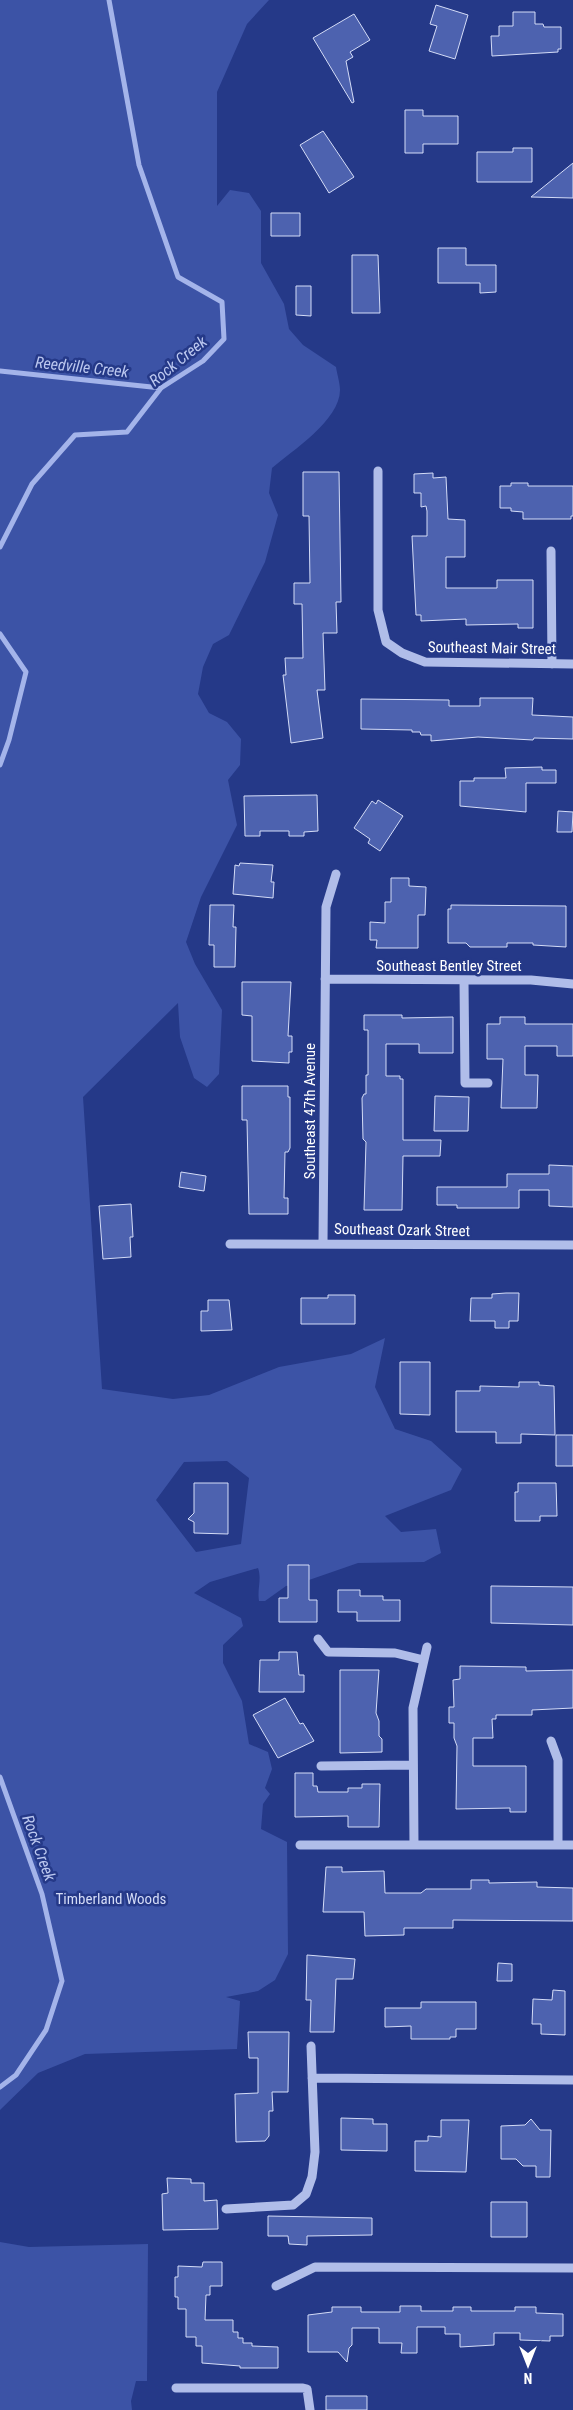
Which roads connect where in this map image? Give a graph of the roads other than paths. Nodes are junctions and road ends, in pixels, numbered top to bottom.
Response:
1 (378, 471) dead end
2 (551, 550) dead end
3 (552, 664) junction
4 (573, 664) edge
5 (336, 874) dead end
6 (325, 979) junction
7 (464, 980) junction
8 (573, 984) edge
9 (488, 1083) dead end
10 (323, 1243) junction
11 (230, 1244) dead end
12 (573, 1246) edge
13 (318, 1639) dead end
14 (427, 1647) dead end
15 (424, 1660) junction
16 (551, 1740) dead end
17 (413, 1765) junction
18 (321, 1766) dead end
19 (300, 1844) dead end
20 (414, 1845) junction
21 (558, 1845) junction
22 (573, 1845) edge
23 (311, 2046) dead end
24 (312, 2078) junction
25 (573, 2080) edge
26 (226, 2209) dead end
27 (573, 2268) edge
28 (276, 2286) dead end
29 (176, 2388) dead end
30 (310, 2410) edge

1 - 3 street, Southeast Mair Street
2 - 3 street
3 - 4 street, Southeast Mair Street
5 - 6 street, Southeast 47th Avenue
6 - 7 street, Southeast Bentley Street
6 - 10 street, Southeast 47th Avenue
7 - 8 street, Southeast Bentley Street
7 - 9 street
10 - 11 street, Southeast Ozark Street
10 - 12 street, Southeast Ozark Street
13 - 15 street
14 - 15 street
15 - 17 street
16 - 21 street
17 - 18 street
17 - 20 street
19 - 20 street
20 - 21 street
21 - 22 street
23 - 24 street
24 - 25 street
24 - 26 street
27 - 28 street
29 - 30 street

